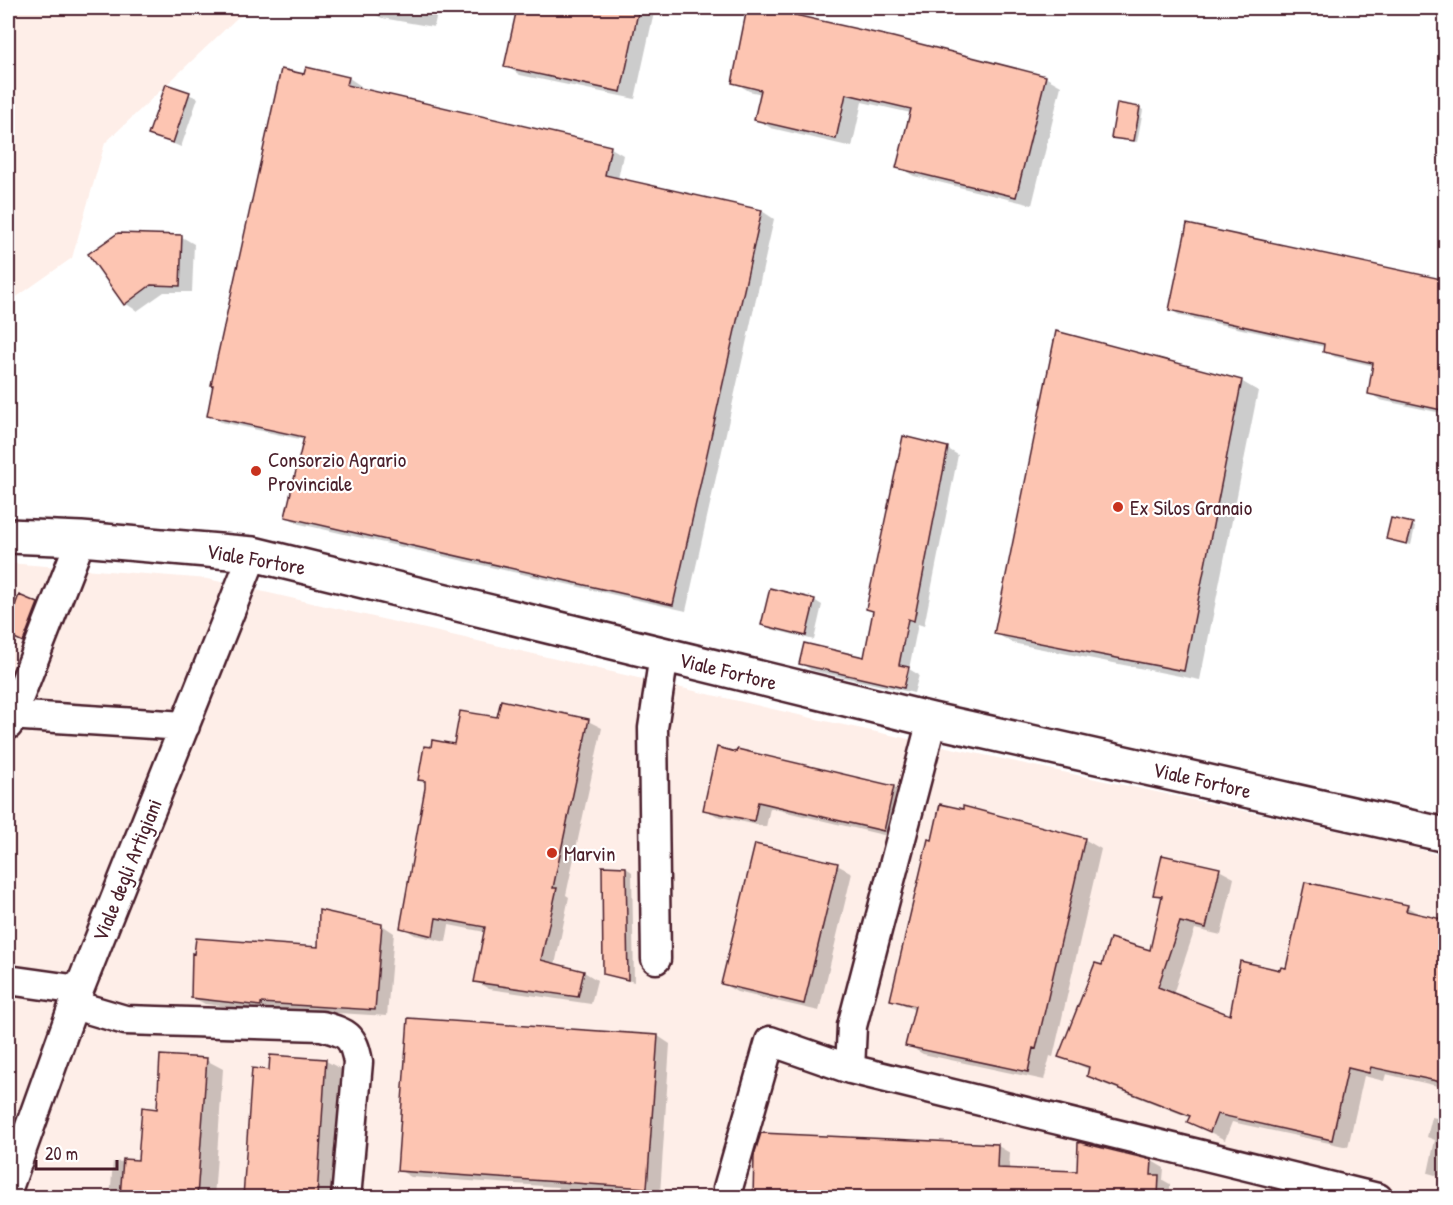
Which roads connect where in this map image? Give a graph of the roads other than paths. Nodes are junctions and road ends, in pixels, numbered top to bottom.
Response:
1 (8, 536) edge
2 (81, 538) junction
3 (253, 554) junction
4 (664, 655) junction
5 (9, 718) edge
6 (932, 720) junction
7 (185, 726) junction
8 (1446, 835) edge
9 (656, 959) dead end
10 (8, 980) edge
11 (76, 998) junction
12 (850, 1069) junction
13 (8, 1188) edge
14 (728, 1188) dead end
15 (346, 1197) edge
16 (1378, 1197) edge

1 - 2 main road, Viale Fortore
2 - 3 main road, Viale Fortore
2 - 5 street
3 - 4 main road, Viale Fortore
3 - 7 street, Viale degli Artigiani
4 - 6 main road, Viale Fortore
4 - 9 street
5 - 7 street
6 - 8 main road, Viale Fortore
6 - 12 street
7 - 11 street, Viale degli Artigiani
10 - 11 street
11 - 13 street, Viale degli Artigiani
11 - 15 street
12 - 14 street
12 - 16 street

